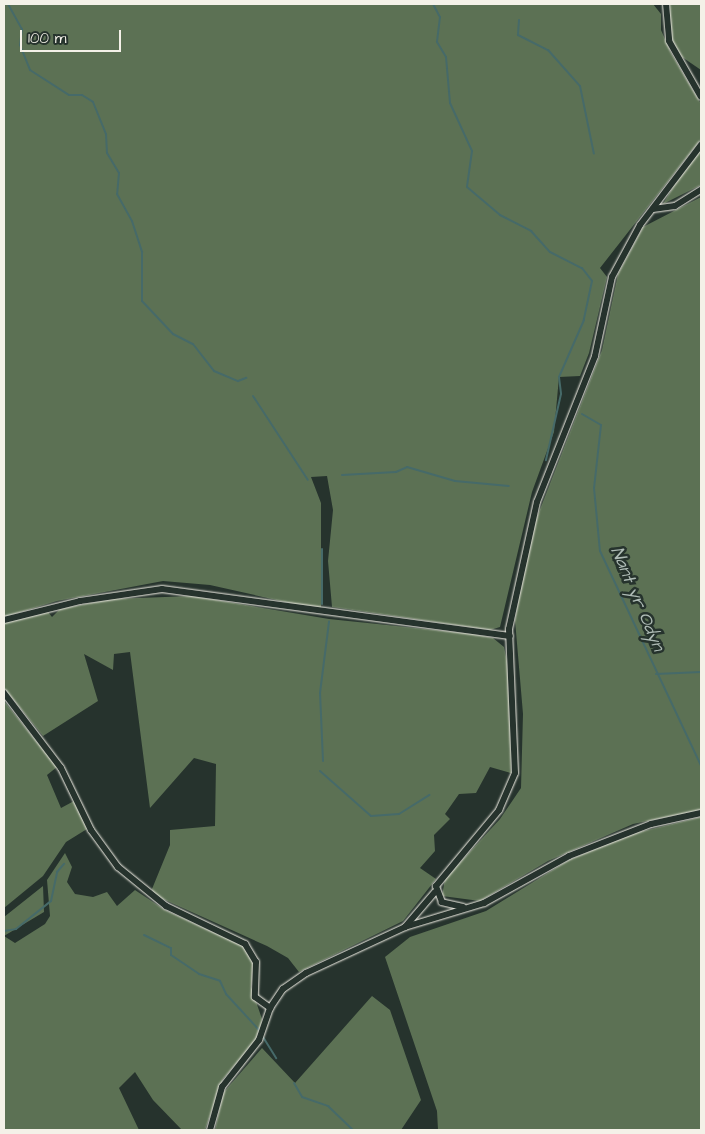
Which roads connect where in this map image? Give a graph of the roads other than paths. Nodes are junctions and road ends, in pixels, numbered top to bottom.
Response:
1 (666, 4) edge
2 (701, 97) edge
3 (701, 145) edge
4 (701, 190) edge
5 (653, 209) junction
6 (4, 620) edge
7 (510, 636) junction
8 (4, 693) edge
9 (701, 813) edge
10 (435, 892) junction
11 (464, 907) junction
12 (405, 927) junction
13 (270, 1008) junction
14 (210, 1130) edge

1 - 2 street
3 - 5 street
4 - 5 street
5 - 7 street
6 - 7 street
7 - 10 street
8 - 13 street
9 - 11 street
10 - 11 street
10 - 12 street
11 - 12 street
12 - 13 street
13 - 14 street

